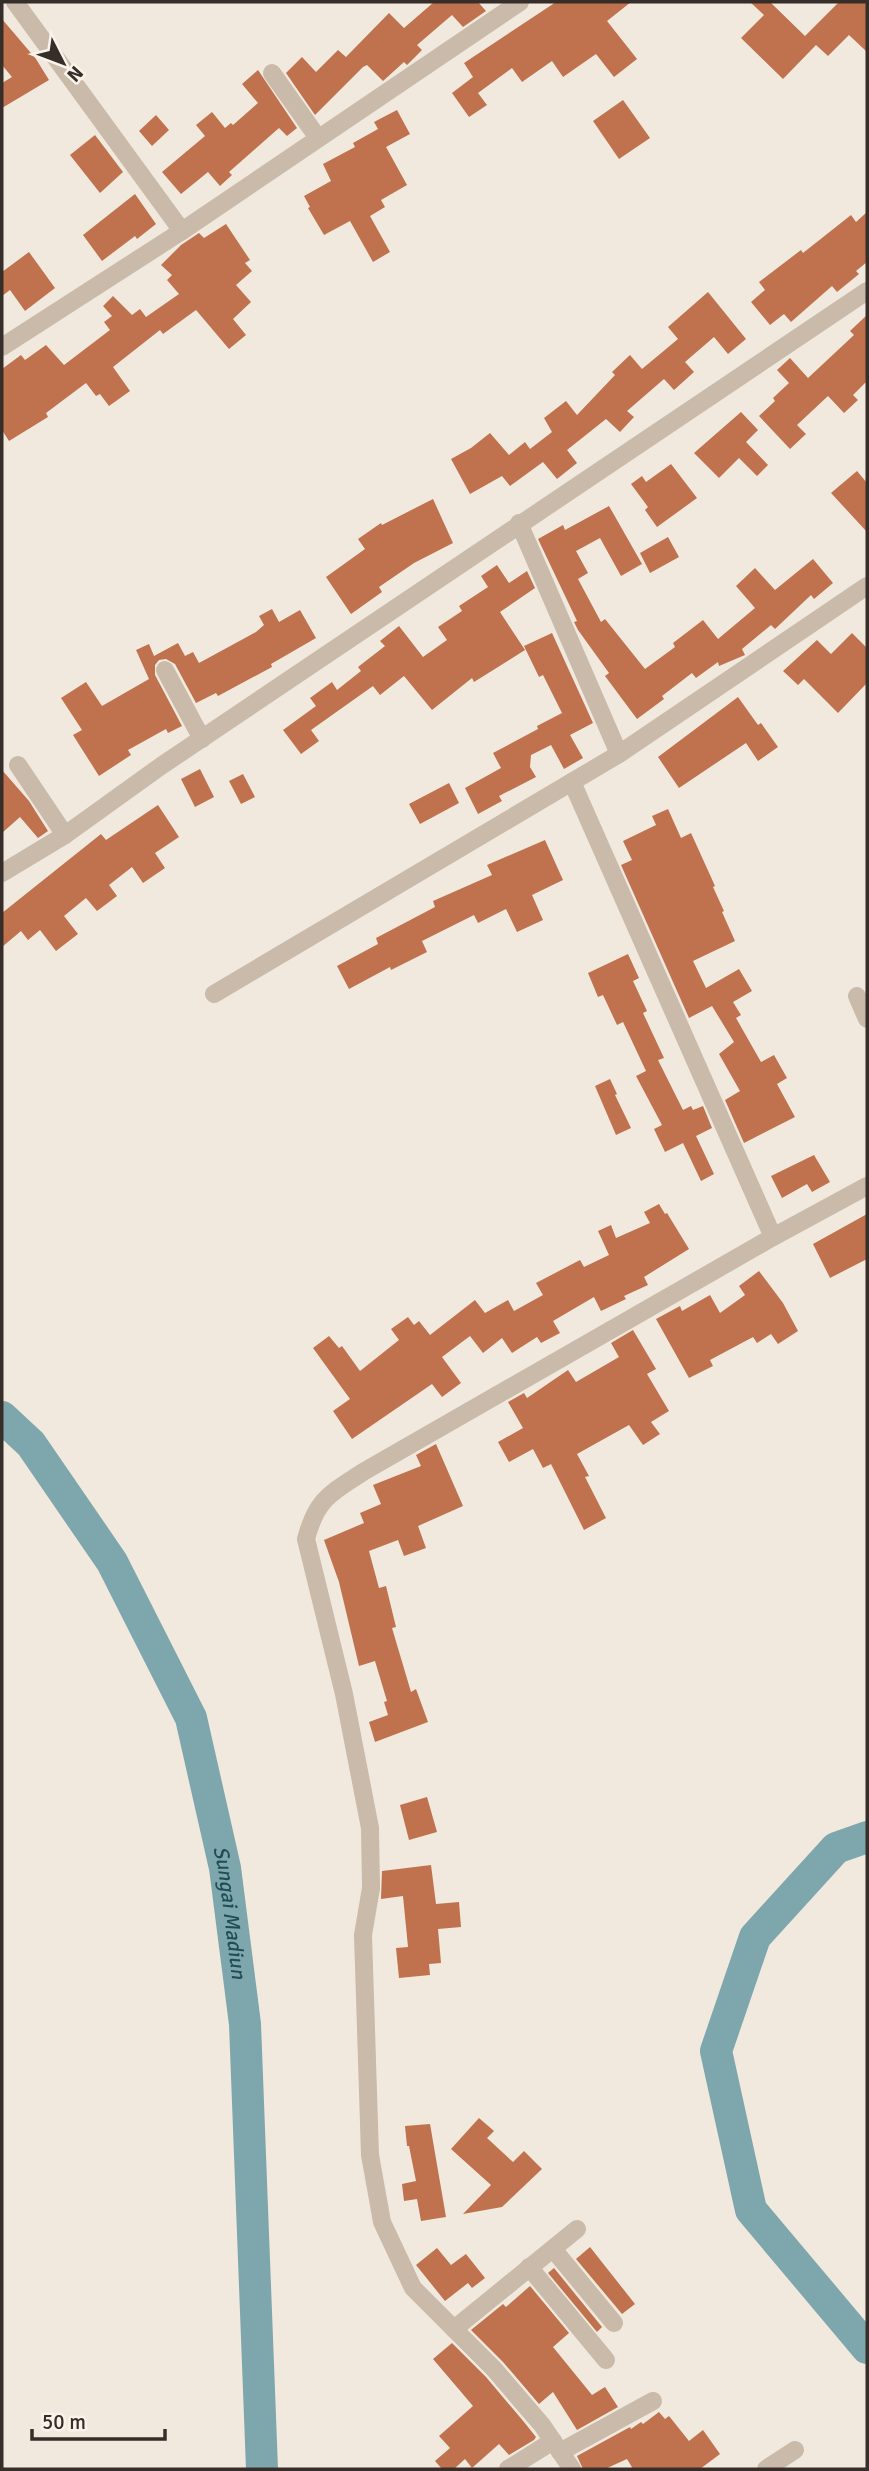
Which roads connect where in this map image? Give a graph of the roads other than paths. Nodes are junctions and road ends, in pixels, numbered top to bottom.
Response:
1 (15, 2) edge
2 (520, 2) edge
3 (272, 73) dead end
4 (318, 138) junction
5 (182, 231) junction
6 (867, 291) edge
7 (2, 347) edge
8 (519, 523) junction
9 (867, 586) edge
10 (165, 670) dead end
11 (202, 739) junction
12 (619, 754) junction
13 (18, 765) dead end
14 (572, 782) junction
15 (65, 835) junction
16 (2, 873) edge
17 (214, 994) dead end
18 (857, 996) dead end
19 (867, 1019) edge
20 (867, 1186) edge
21 (773, 1237) junction
22 (577, 2229) dead end
23 (553, 2249) junction
24 (528, 2267) junction
25 (614, 2323) dead end
26 (454, 2329) junction
27 (606, 2360) dead end
28 (653, 2401) dead end
29 (557, 2446) junction
30 (795, 2451) dead end
31 (508, 2469) edge
32 (572, 2469) edge
33 (766, 2469) edge

1 - 5 street
2 - 4 street
3 - 4 street
4 - 5 street
5 - 7 street
6 - 8 street
8 - 11 street
8 - 12 street
9 - 12 street
10 - 11 street
11 - 15 street
12 - 14 street
13 - 15 street
14 - 17 street
14 - 21 street
15 - 16 street
18 - 19 street
20 - 21 street
21 - 26 street
22 - 23 street
23 - 24 street
23 - 25 street
24 - 26 street
24 - 27 street
26 - 29 street
28 - 29 street
29 - 31 street
29 - 32 street
30 - 33 street

